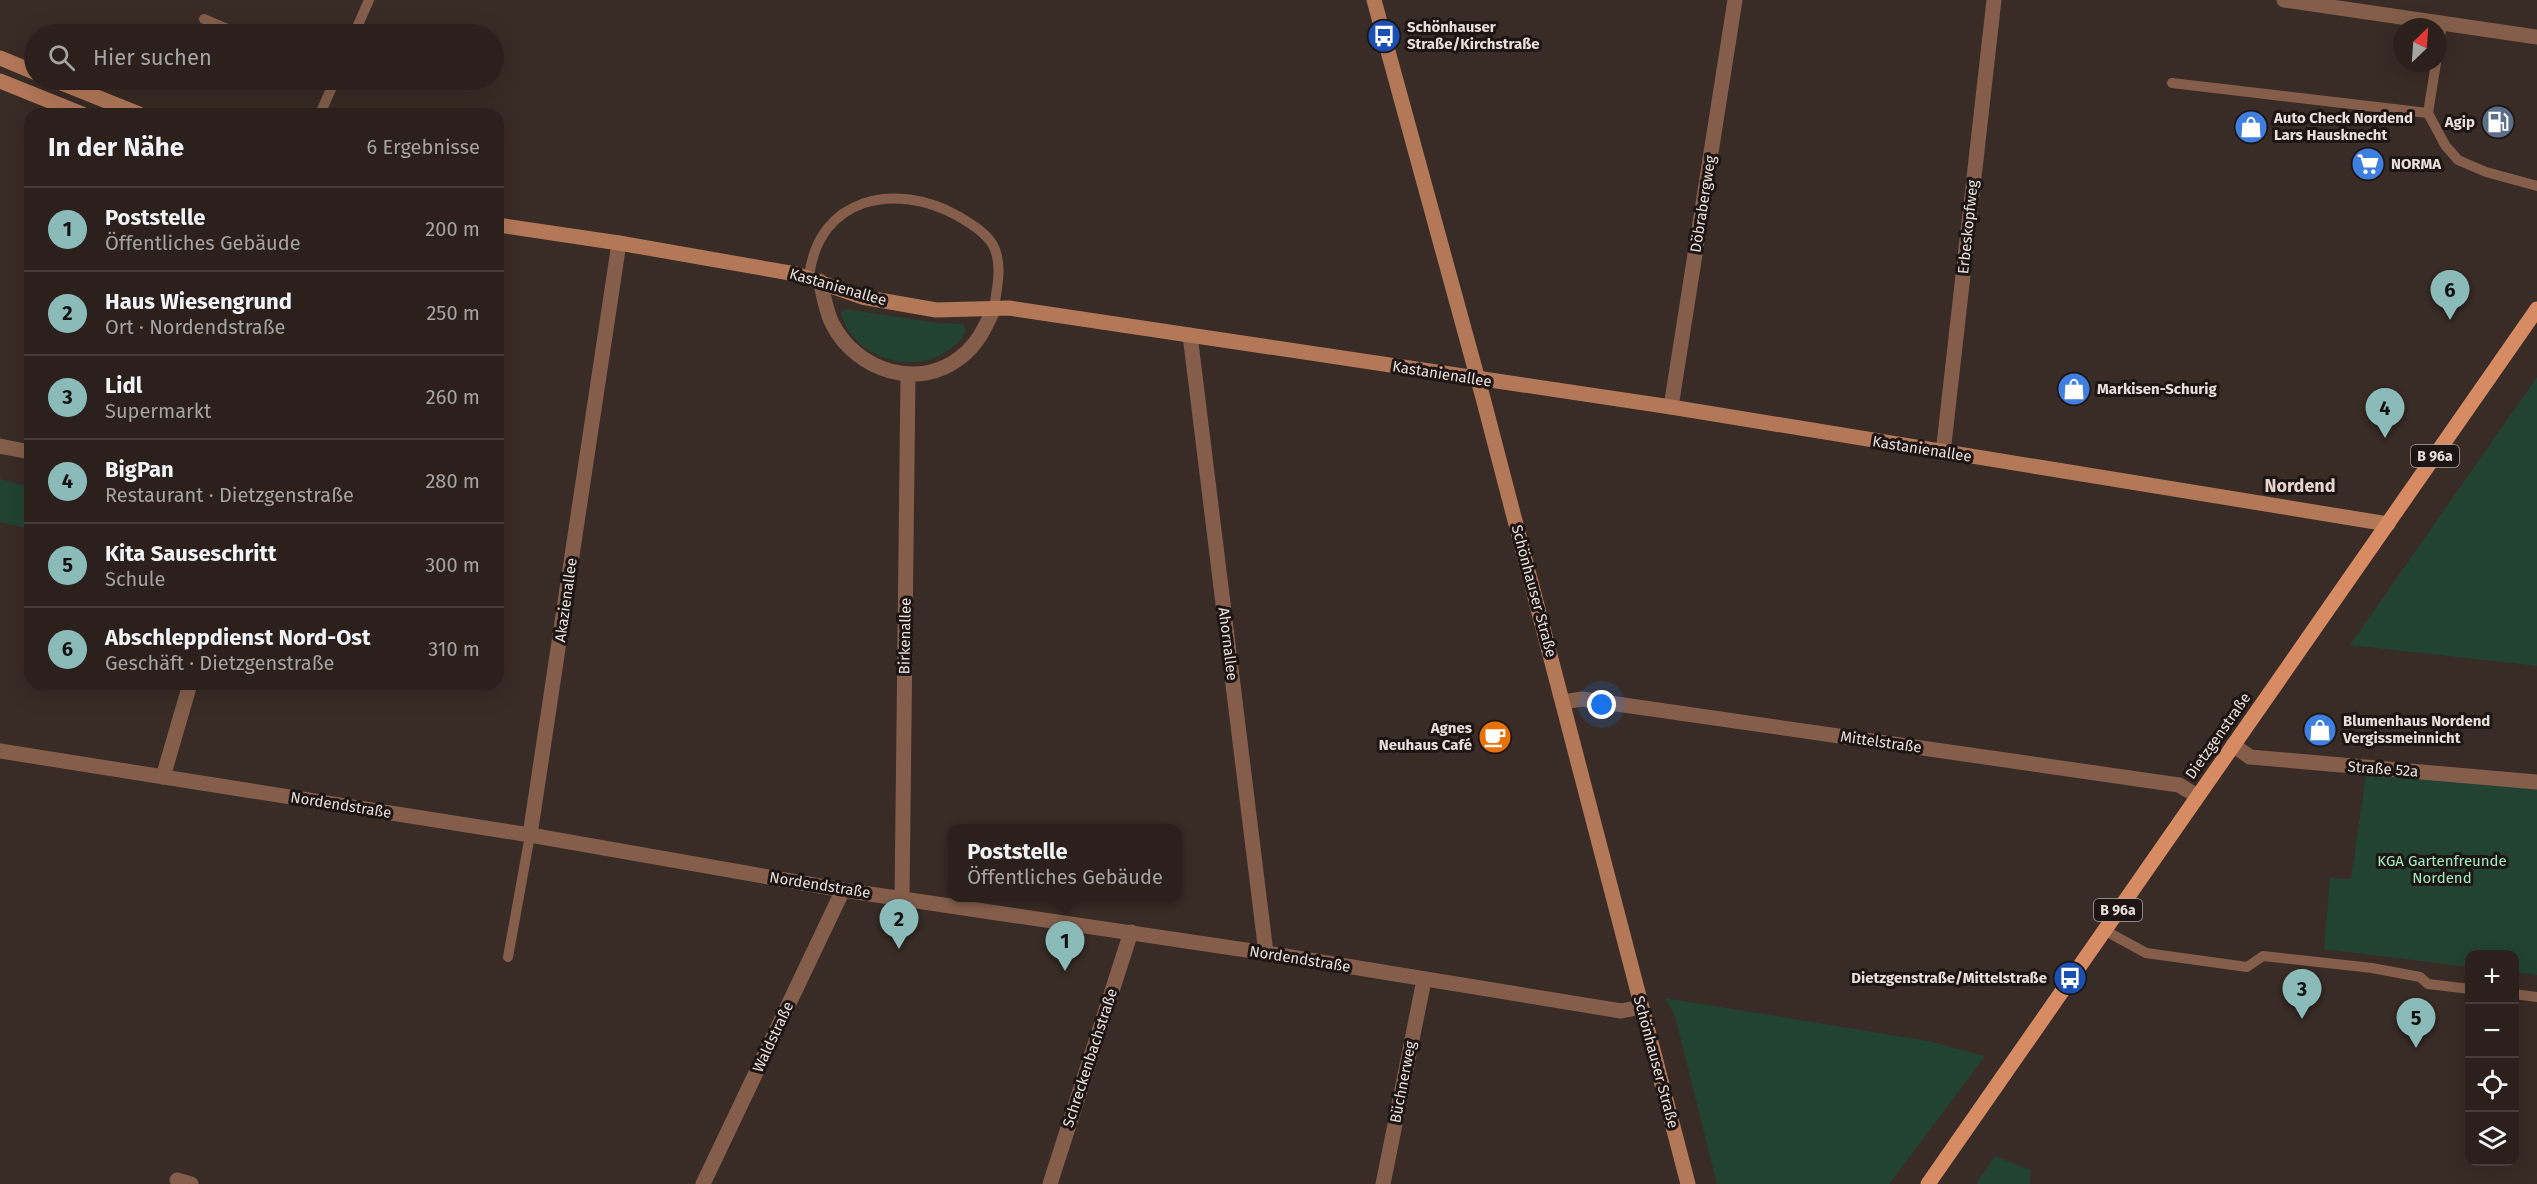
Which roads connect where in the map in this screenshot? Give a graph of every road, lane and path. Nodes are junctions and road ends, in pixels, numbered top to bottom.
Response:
1 (369, 0) edge
2 (1374, 0) edge
3 (1735, 0) edge
4 (1994, 0) edge
5 (2284, 0) edge
6 (2402, 18) edge
7 (204, 19) dead end
8 (216, 24) edge
9 (358, 24) edge
10 (2447, 25) edge
11 (2537, 37) edge
12 (0, 58) edge
13 (24, 68) edge
14 (2435, 72) edge
15 (0, 81) edge
16 (2172, 83) dead end
17 (79, 90) edge
18 (331, 90) edge
19 (67, 108) edge
20 (125, 108) edge
21 (323, 108) edge
22 (2428, 113) junction
23 (2537, 186) edge
24 (504, 226) edge
25 (619, 243) junction
26 (815, 279) junction
27 (994, 308) junction
28 (2537, 309) edge
29 (1190, 335) junction
30 (908, 375) junction
31 (1478, 380) junction
32 (1671, 407) junction
33 (0, 446) edge
34 (24, 451) edge
35 (1943, 453) junction
36 (2388, 524) junction
37 (188, 690) edge
38 (1563, 702) junction
39 (2234, 745) junction
40 (0, 751) edge
41 (163, 777) junction
42 (2537, 782) edge
43 (2197, 796) junction
44 (530, 835) junction
45 (843, 890) junction
46 (902, 898) junction
47 (2104, 930) junction
48 (1131, 932) junction
49 (1266, 953) junction
50 (508, 957) dead end
51 (1424, 980) junction
52 (2465, 989) edge
53 (2519, 995) edge
54 (2537, 997) edge
55 (1641, 1007) junction
56 (703, 1184) edge
57 (1050, 1184) edge
58 (1383, 1184) edge
59 (1688, 1184) edge
60 (1928, 1184) edge

1 - 9 lane
2 - 31 street, Schönhauser Straße
3 - 32 street, Döbrabergweg
4 - 35 street, Erbeskopfweg
5 - 6 street
7 - 8 lane
10 - 11 street
12 - 13 street
14 - 22 lane
15 - 19 street
16 - 22 lane
17 - 20 street
18 - 21 lane
22 - 23 lane
24 - 25 street, Kastanienallee
25 - 26 street, Kastanienallee
25 - 44 street, Akazienallee
26 - 27 street, Kastanienallee
26 - 27 lane
26 - 30 street
27 - 29 street, Kastanienallee
27 - 30 street
28 - 36 main road, Dietzgenstraße / B 96a
29 - 31 street, Kastanienallee
29 - 49 street, Ahornallee
30 - 46 street, Birkenallee
31 - 32 street, Kastanienallee
31 - 38 street, Schönhauser Straße
32 - 35 street, Kastanienallee
33 - 34 street
35 - 36 street, Kastanienallee
36 - 39 main road, Dietzgenstraße / B 96a
37 - 41 street
38 - 43 street, Mittelstraße
38 - 55 street, Schönhauser Straße
39 - 42 street, Straße 52a
39 - 43 main road, Dietzgenstraße / B 96a
40 - 41 street, Nordendstraße
41 - 44 street, Nordendstraße
43 - 47 main road, Dietzgenstraße / B 96a
44 - 45 street, Nordendstraße
44 - 50 lane, Akazienallee
45 - 46 street, Nordendstraße
45 - 56 street, Waldstraße
46 - 48 street, Nordendstraße
47 - 52 lane
47 - 60 main road, Dietzgenstraße / B 96a
48 - 49 street, Nordendstraße
48 - 57 street, Schreckenbachstraße
49 - 51 street, Nordendstraße
51 - 55 street, Nordendstraße
51 - 58 street, Büchnerweg
53 - 54 lane
55 - 59 street, Schönhauser Straße

